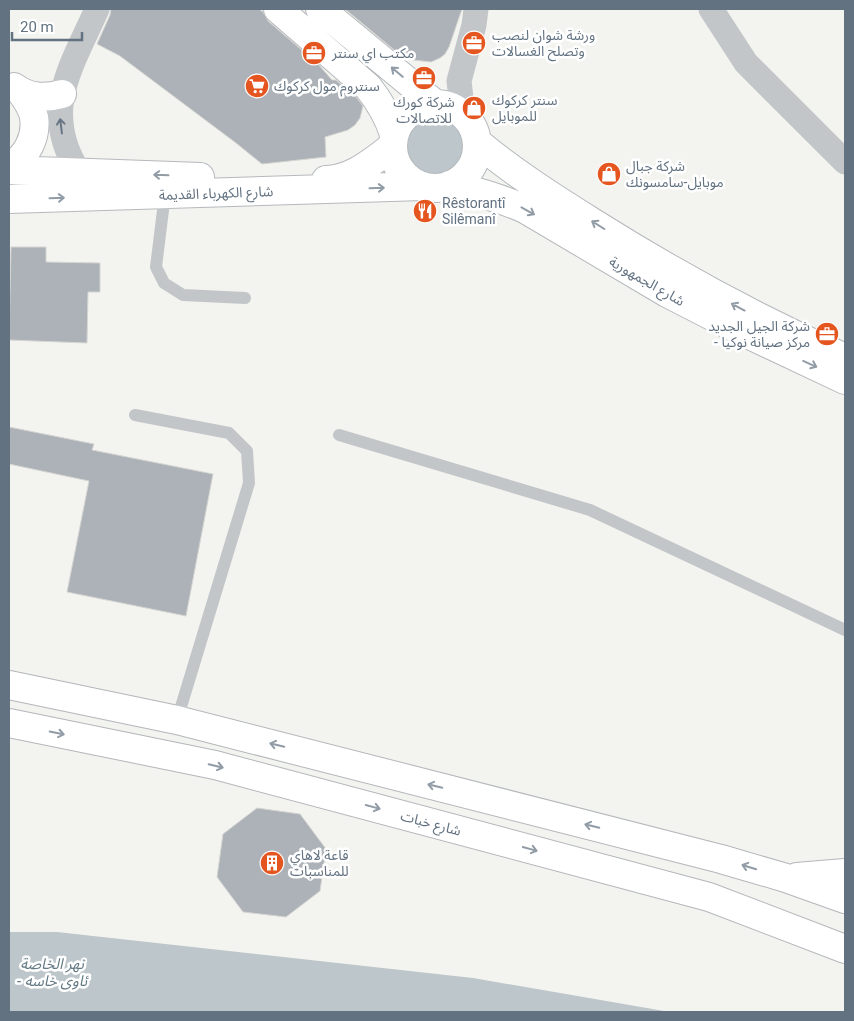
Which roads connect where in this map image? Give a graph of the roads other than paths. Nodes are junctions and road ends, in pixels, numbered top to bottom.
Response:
1 (97, 9) edge
2 (278, 9) edge
3 (320, 9) edge
4 (476, 9) edge
5 (711, 9) edge
6 (15, 87) edge
7 (62, 94) junction
8 (434, 103) junction
9 (463, 115) junction
10 (393, 140) junction
11 (477, 142) junction
12 (845, 162) edge
13 (9, 166) edge
14 (9, 170) edge
15 (78, 172) junction
16 (436, 186) junction
17 (165, 194) junction
18 (9, 199) edge
19 (245, 298) dead end
20 (845, 358) edge
21 (845, 380) edge
22 (135, 415) dead end
23 (339, 435) dead end
24 (845, 630) edge
25 (9, 686) edge
26 (177, 720) junction
27 (9, 723) edge
28 (845, 873) edge
29 (786, 878) junction
30 (845, 899) edge
31 (845, 949) edge

1 - 7 street
2 - 10 street
8 -> 3 street
4 - 9 street
5 - 12 street
6 - 7 street
6 - 13 street
15 -> 7 street
8 - 9 street
8 - 10 street
9 - 11 street
10 -> 15 street, شارع الكهرباء القديمة
10 - 16 street
11 - 16 street
20 -> 11 street, شارع الجمهورية
14 - 15 street, شارع الكهرباء القديمة
17 -> 16 street, شارع الكهرباء القديمة
16 -> 21 street, شارع الجمهورية
18 -> 17 street, شارع الكهرباء القديمة
17 - 19 lane
22 - 26 lane
23 - 24 lane
25 - 26 street
29 -> 26 street
27 -> 31 street, شارع خبات
28 - 29 street
29 - 30 street

